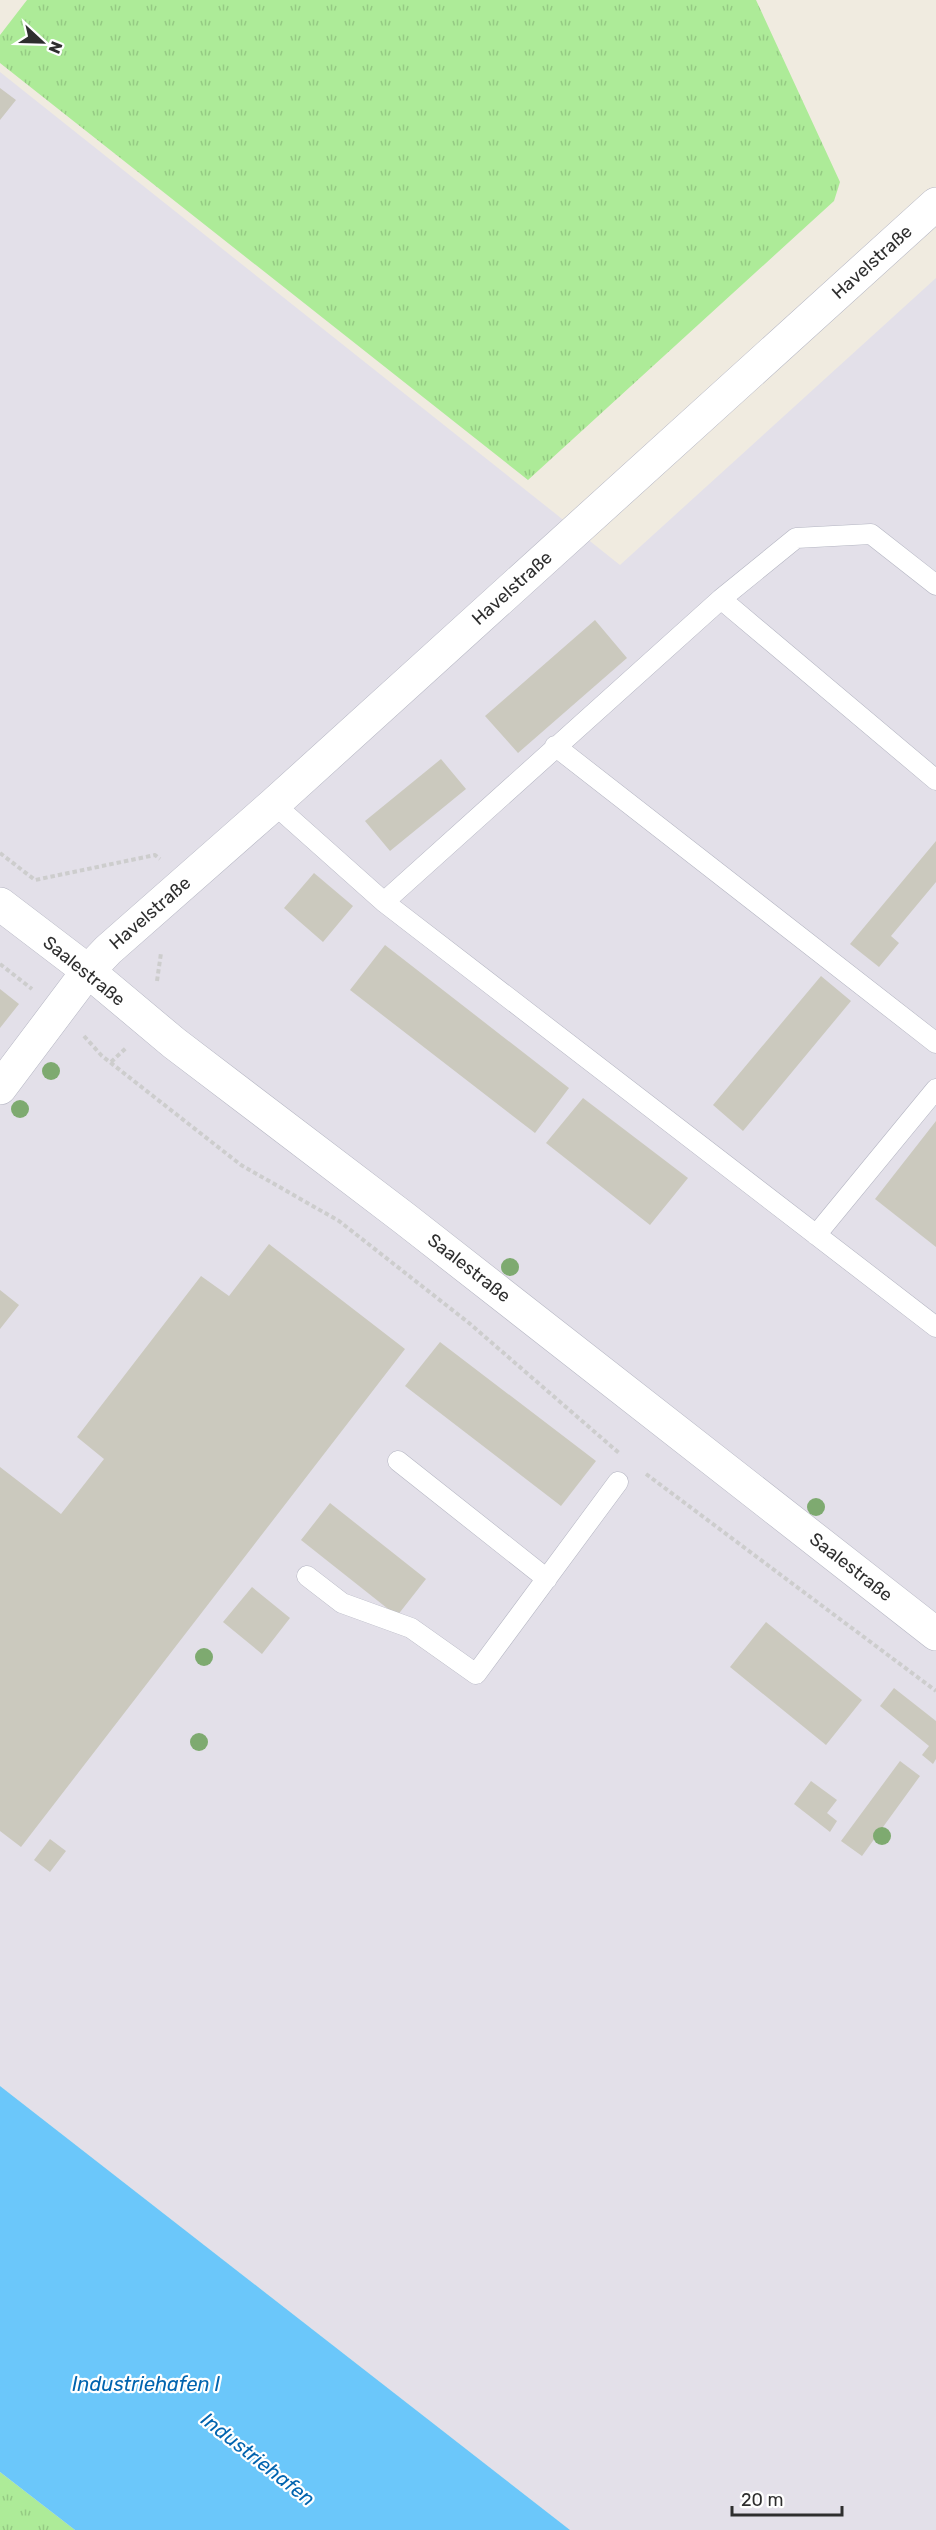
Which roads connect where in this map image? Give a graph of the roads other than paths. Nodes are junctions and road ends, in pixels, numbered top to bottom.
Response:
1 (936, 204) edge
2 (936, 585) edge
3 (721, 599) junction
4 (555, 746) junction
5 (936, 780) edge
6 (274, 804) junction
7 (384, 902) junction
8 (0, 904) edge
9 (88, 972) junction
10 (936, 1043) edge
11 (0, 1088) edge
12 (936, 1089) edge
13 (816, 1235) junction
14 (936, 1327) edge
15 (398, 1461) dead end
16 (618, 1482) dead end
17 (307, 1576) dead end
18 (547, 1579) junction
19 (936, 1634) edge

1 - 6 street, Havelstraße
2 - 3 lane
3 - 4 lane
3 - 5 lane
4 - 7 lane
4 - 10 lane
6 - 7 lane
6 - 9 street, Havelstraße
7 - 13 lane
8 - 9 street, Saalestraße
9 - 11 street, Havelstraße
9 - 19 street, Saalestraße
12 - 13 lane
13 - 14 lane
15 - 18 lane
16 - 18 lane
17 - 18 lane

